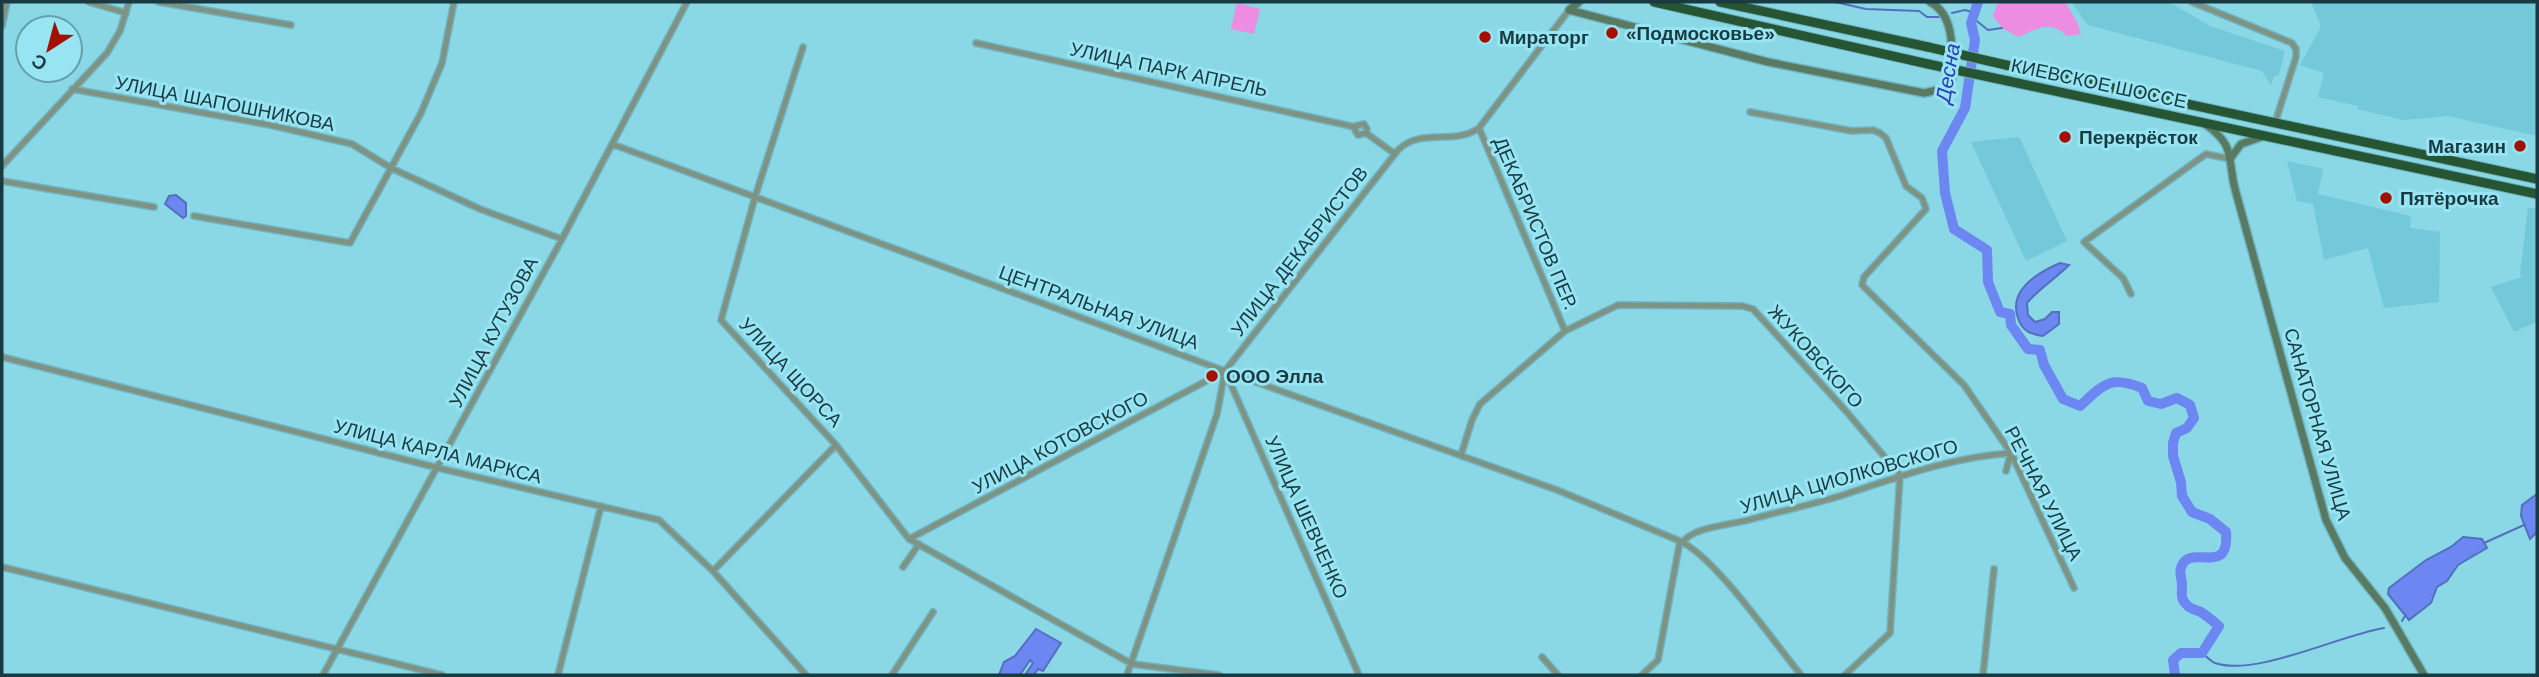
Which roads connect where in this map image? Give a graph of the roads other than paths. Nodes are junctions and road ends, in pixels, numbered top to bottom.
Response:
1 (7, 2) edge
2 (89, 2) edge
3 (129, 2) edge
4 (159, 2) edge
5 (454, 2) edge
6 (687, 2) edge
7 (1565, 2) edge
8 (1579, 2) edge
9 (1654, 2) edge
10 (1720, 2) edge
11 (1930, 2) edge
12 (2192, 2) edge
13 (1738, 4) edge
14 (1569, 10) junction
15 (126, 13) junction
16 (1581, 13) junction
17 (291, 25) dead end
18 (2, 26) edge
19 (976, 43) dead end
20 (803, 47) dead end
21 (72, 89) junction
22 (1750, 112) dead end
23 (2204, 123) junction
24 (2275, 123) junction
25 (1479, 128) junction
26 (2264, 136) junction
27 (612, 144) junction
28 (1395, 154) junction
29 (2230, 159) junction
30 (2, 166) edge
31 (391, 168) junction
32 (2537, 179) edge
33 (2, 181) edge
34 (2537, 194) edge
35 (755, 197) junction
36 (154, 207) dead end
37 (194, 216) dead end
38 (562, 239) junction
39 (2132, 294) dead end
40 (1565, 331) junction
41 (2, 357) edge
42 (1225, 370) junction
43 (836, 445) junction
44 (2011, 453) junction
45 (1461, 455) junction
46 (438, 468) junction
47 (2006, 471) dead end
48 (1900, 475) junction
49 (601, 506) junction
50 (909, 539) junction
51 (1681, 541) junction
52 (919, 544) junction
53 (903, 566) dead end
54 (2, 567) edge
55 (1994, 569) dead end
56 (713, 571) junction
57 (2074, 588) dead end
58 (933, 612) dead end
59 (338, 650) junction
60 (1542, 657) dead end
61 (1132, 664) junction
62 (323, 675) edge
63 (442, 675) edge
64 (558, 675) edge
65 (806, 675) edge
66 (892, 675) edge
67 (1127, 675) edge
68 (1219, 675) edge
69 (1359, 675) edge
70 (1558, 675) edge
71 (1642, 675) edge
72 (1801, 675) edge
73 (1846, 675) edge
74 (1983, 675) edge
75 (2424, 675) edge

1 - 18 street
2 - 15 street
3 - 15 street
4 - 17 street
5 - 31 street
6 - 27 street, УЛИЦА КУТУЗОВА
7 - 14 street
8 - 14 street
8 - 16 street
9 - 23 highway, КИЕВСКОЕ ШОССЕ, bridge
10 - 13 highway, КИЕВСКОЕ ШОССЕ
11 - 16 street
12 - 24 street
13 - 24 highway, КИЕВСКОЕ ШОССЕ, bridge
14 - 16 street
14 - 25 street
15 - 21 street
19 - 28 street, УЛИЦА ПАРК АПРЕЛЬ
20 - 35 street, УЛИЦА ЩОРСА
21 - 30 street
21 - 31 street, УЛИЦА ШАПОШНИКОВА
22 - 44 street, РЕЧНАЯ УЛИЦА
23 - 26 highway, КИЕВСКОЕ ШОССЕ
23 - 29 street
24 - 32 highway, КИЕВСКОЕ ШОССЕ
25 - 28 street, УЛИЦА ДЕКАБРИСТОВ
25 - 40 street, ДЕКАБРИСТОВ ПЕР.
26 - 29 street
26 - 34 highway, КИЕВСКОЕ ШОССЕ
27 - 35 street, ЦЕНТРАЛЬНАЯ УЛИЦА
27 - 38 street, УЛИЦА КУТУЗОВА
28 - 42 street, УЛИЦА ДЕКАБРИСТОВ
29 - 39 street
29 - 75 street, САНАТОРНАЯ УЛИЦА
31 - 37 street
31 - 38 street, УЛИЦА ШАПОШНИКОВА
33 - 36 street
35 - 42 street, ЦЕНТРАЛЬНАЯ УЛИЦА
35 - 43 street, УЛИЦА ЩОРСА
38 - 46 street, УЛИЦА КУТУЗОВА
40 - 45 street, ЖУКОВСКОГО
40 - 48 street, ЖУКОВСКОГО
41 - 46 street, УЛИЦА КАРЛА МАРКСА
42 - 45 street, ЦЕНТРАЛЬНАЯ УЛИЦА
42 - 50 street, УЛИЦА КОТОВСКОГО
42 - 61 street, УЛИЦА ДЕКАБРИСТОВ
42 - 69 street, УЛИЦА ШЕВЧЕНКО
43 - 50 street, УЛИЦА ЩОРСА
43 - 56 street
44 - 47 street
44 - 48 street, УЛИЦА ЦИОЛКОВСКОГО
44 - 57 street, РЕЧНАЯ УЛИЦА
45 - 51 street, ЦЕНТРАЛЬНАЯ УЛИЦА
46 - 49 street, УЛИЦА КАРЛА МАРКСА
46 - 59 street, УЛИЦА КУТУЗОВА
48 - 51 street, УЛИЦА ЦИОЛКОВСКОГО
48 - 73 street
49 - 56 street, УЛИЦА КАРЛА МАРКСА
49 - 64 street
50 - 52 street
51 - 71 street
51 - 72 street, ЦЕНТРАЛЬНАЯ УЛИЦА
52 - 53 street
52 - 61 street
54 - 59 street
55 - 74 street
56 - 65 street, УЛИЦА КАРЛА МАРКСА
58 - 66 street
59 - 62 street, УЛИЦА КУТУЗОВА
59 - 63 street
60 - 70 street
61 - 67 street, УЛИЦА ДЕКАБРИСТОВ
61 - 68 street

